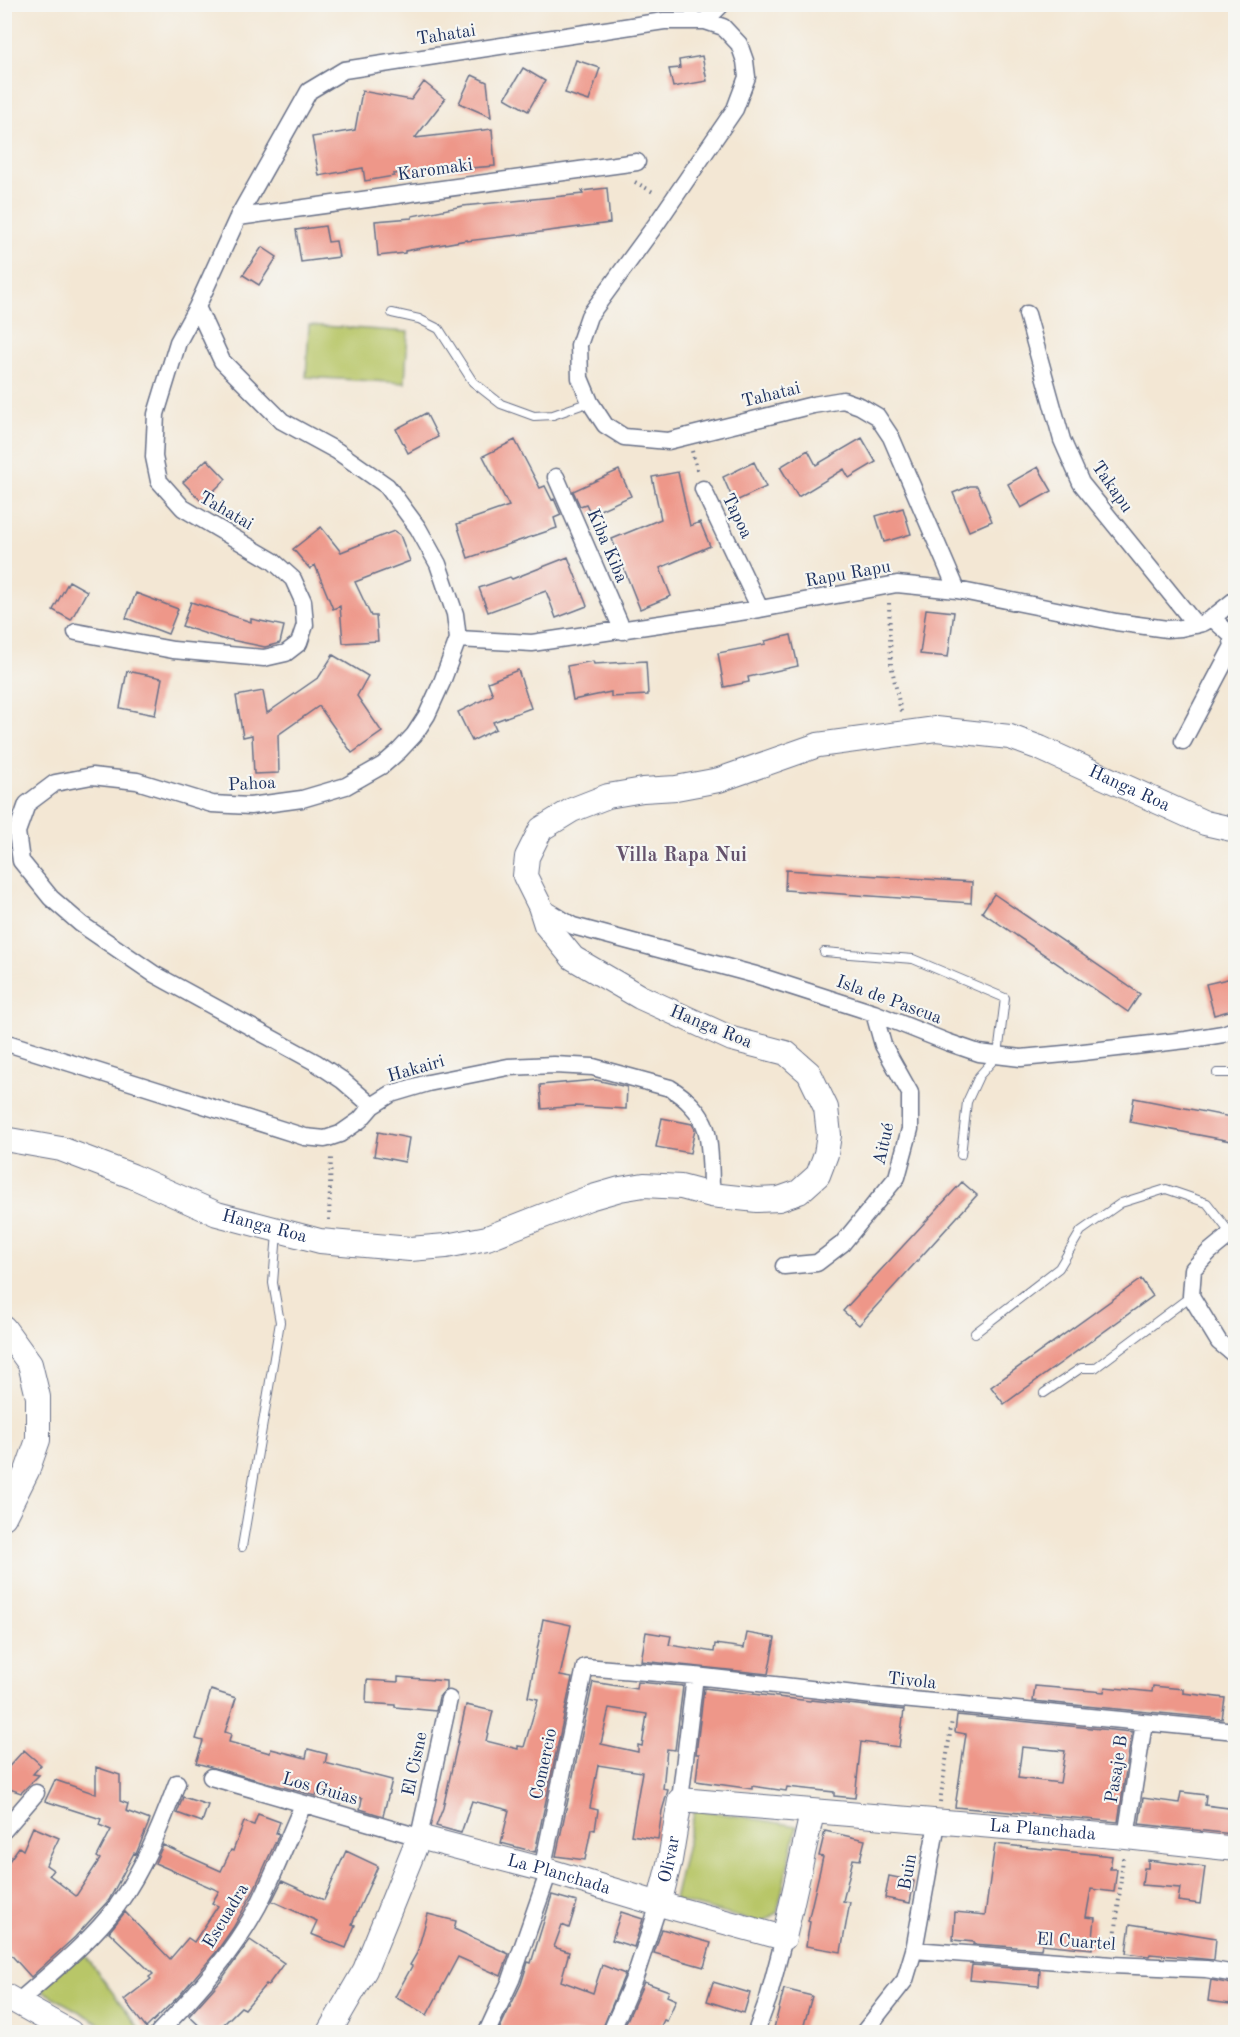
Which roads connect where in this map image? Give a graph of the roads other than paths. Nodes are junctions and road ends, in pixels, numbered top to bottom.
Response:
1 (722, 4) edge
2 (705, 21) junction
3 (637, 162) road end
4 (238, 217) junction
5 (197, 307) junction
6 (392, 314) dead end
7 (1027, 314) dead end
8 (590, 402) junction
9 (556, 477) dead end
10 (703, 489) road end
11 (957, 590) junction
12 (1236, 599) edge
13 (760, 609) junction
14 (1212, 618) junction
15 (1196, 626) junction
16 (623, 631) junction
17 (76, 632) dead end
18 (458, 639) junction
19 (1184, 741) dead end
20 (1236, 830) edge
21 (540, 906) junction
22 (824, 952) dead end
23 (874, 1013) junction
24 (1236, 1029) edge
25 (4, 1042) edge
26 (998, 1055) junction
27 (1217, 1073) dead end
28 (1236, 1074) edge
29 (372, 1106) junction
30 (4, 1139) edge
31 (961, 1155) dead end
32 (711, 1195) junction
33 (277, 1230) junction
34 (1233, 1233) edge
35 (784, 1266) dead end
36 (1191, 1296) junction
37 (4, 1328) edge
38 (975, 1333) dead end
39 (1236, 1356) edge
40 (1044, 1393) dead end
41 (4, 1517) edge
42 (242, 1547) dead end
43 (585, 1667) joint
44 (695, 1676) junction
45 (449, 1699) dead end
46 (1144, 1723) junction
47 (1236, 1731) edge
48 (212, 1777) dead end
49 (177, 1783) dead end
50 (36, 1794) dead end
51 (680, 1800) junction
52 (303, 1805) junction
53 (812, 1813) junction
54 (937, 1823) junction
55 (4, 1830) edge
56 (419, 1837) junction
57 (1126, 1837) junction
58 (1236, 1849) edge
59 (545, 1870) junction
60 (659, 1904) junction
61 (784, 1938) junction
62 (914, 1950) junction
63 (1236, 1974) edge
64 (11, 1999) edge
65 (70, 2032) edge
66 (159, 2032) edge
67 (328, 2032) edge
68 (487, 2032) edge
69 (611, 2032) edge
70 (756, 2032) edge
71 (864, 2032) edge

1 - 2 street
2 - 4 street, Tahatai
2 - 8 street, Tahatai
3 - 4 street, Karomaki
4 - 5 street, Tahatai
5 - 17 street, Tahatai
5 - 18 street, Pahoa
6 - 8 lane
7 - 15 street, Takapu
8 - 11 street, Tahatai
9 - 16 street, Kiba Kiba
10 - 13 street, Tapoa
11 - 13 street, Rapu Rapu
11 - 15 street, Rapu Rapu
12 - 14 street, Rapu Rapu
13 - 16 street, Rapu Rapu
14 - 15 street, Rapu Rapu
14 - 19 street
16 - 18 street, Rapu Rapu
18 - 29 street, Pahoa
20 - 21 street, Hanga Roa
21 - 23 street, Isla de Pascua
21 - 32 street, Hanga Roa
22 - 26 lane
23 - 26 street, Isla de Pascua
23 - 35 street, Aitué
24 - 26 street, Isla de Pascua
25 - 29 street, Hakairi
26 - 31 lane
27 - 28 lane
29 - 32 street, Hakairi
30 - 33 street, Hanga Roa
32 - 33 street, Hanga Roa
33 - 42 lane
34 - 36 street
34 - 38 lane
36 - 39 street
36 - 40 lane
37 - 41 street
43 - 44 street, Tivola
43 - 59 street, Comercio
44 - 46 street, Tivola
44 - 51 street, Olivar
45 - 56 street, El Cisne
46 - 47 street, Tivola
46 - 57 street, Pasaje B
48 - 52 street, Los Guias
49 - 64 street
50 - 55 street
51 - 53 street, La Planchada
51 - 60 street, Olivar
52 - 56 street, Los Guias
52 - 66 street, Escuadra
53 - 54 street, La Planchada
53 - 61 street
54 - 57 street, La Planchada
54 - 62 street, Buin
56 - 59 street, La Planchada
56 - 67 street
57 - 58 street, La Planchada
59 - 60 street, La Planchada
59 - 68 street, Comercio
60 - 61 street, La Planchada
60 - 69 street, Olivar
61 - 70 street
62 - 63 street, El Cuartel
62 - 71 street, Buin
64 - 65 street

